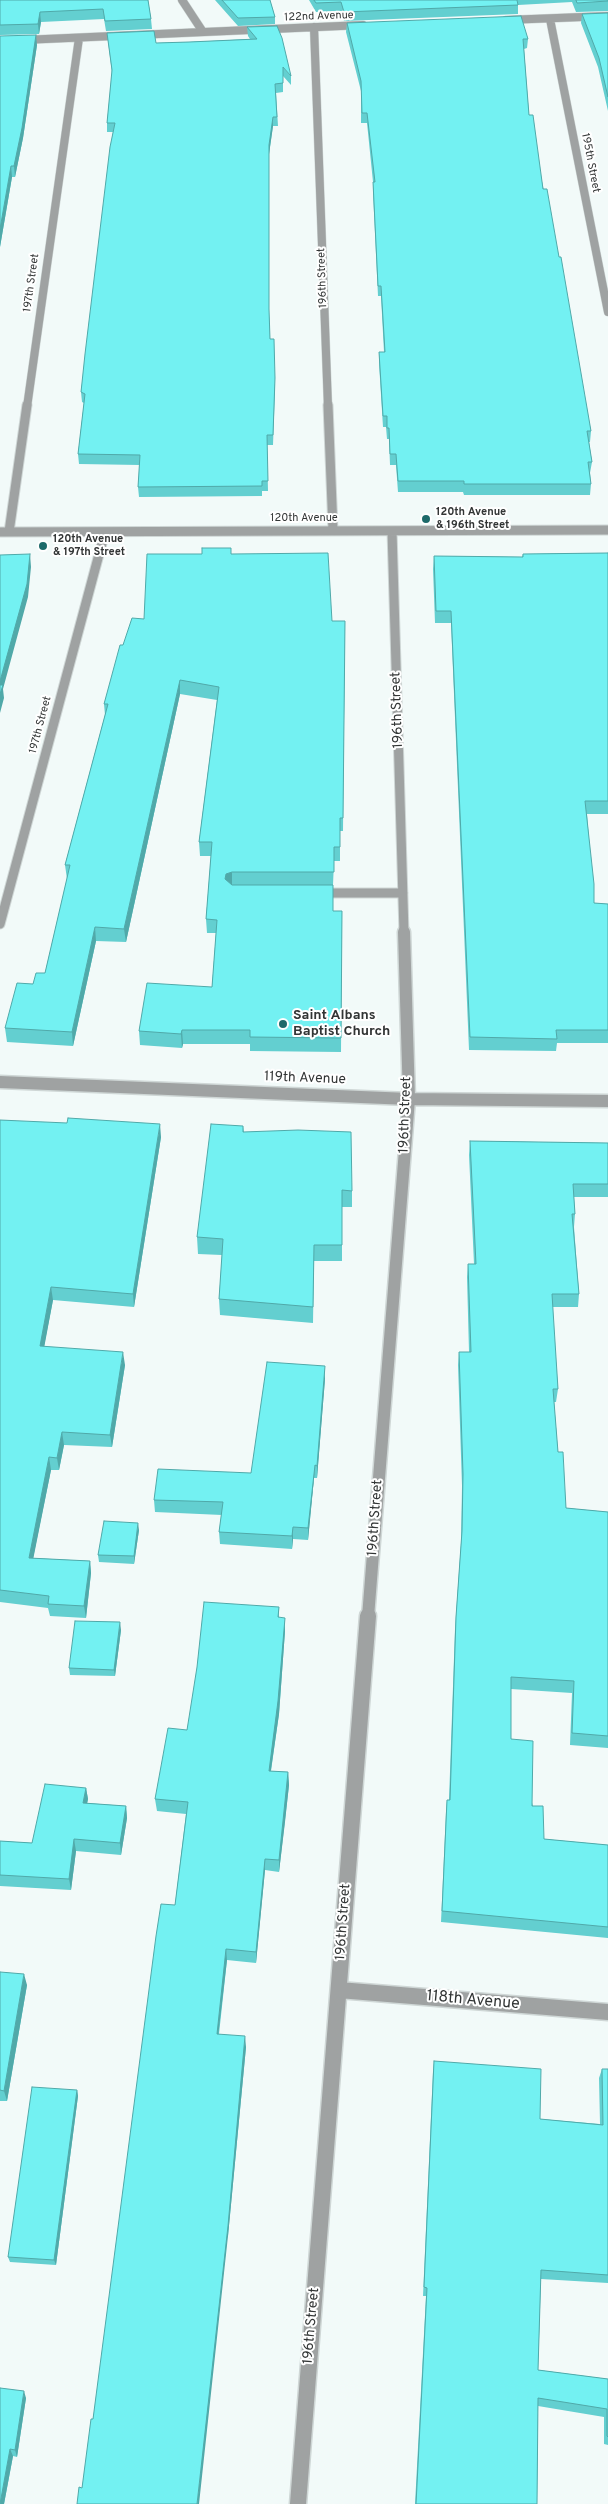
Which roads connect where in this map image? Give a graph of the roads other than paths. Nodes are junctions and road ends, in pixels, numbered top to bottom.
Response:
1 (182, 0) edge
2 (608, 16) edge
3 (550, 18) junction
4 (501, 20) edge
5 (373, 25) edge
6 (314, 27) junction
7 (203, 32) junction
8 (79, 38) junction
9 (0, 41) edge
10 (608, 312) edge
11 (334, 530) junction
12 (608, 530) edge
13 (392, 531) junction
14 (5, 532) edge
15 (105, 532) junction
16 (308, 892) edge
17 (403, 893) junction
18 (0, 924) edge
19 (0, 1082) edge
20 (409, 1098) junction
21 (608, 1101) edge
22 (339, 1990) junction
23 (608, 2012) edge
24 (298, 2504) edge

1 - 7 street
2 - 3 street
3 - 4 street
3 - 10 street, 195th Street
5 - 6 street, 122nd Avenue
6 - 7 street, 122nd Avenue
6 - 11 street, 196th Street
7 - 8 street, 122nd Avenue
8 - 9 street, 122nd Avenue
8 - 14 street, 197th Street
11 - 13 street, 120th Avenue
11 - 15 street, 120th Avenue
12 - 13 street, 120th Avenue
13 - 17 street, 196th Street
14 - 15 street, 120th Avenue
15 - 18 street, 197th Street
16 - 17 street
17 - 20 street, 196th Street
19 - 20 street, 119th Avenue
20 - 21 street, 119th Avenue
20 - 22 street, 196th Street
22 - 23 street, 118th Avenue
22 - 24 street, 196th Street

